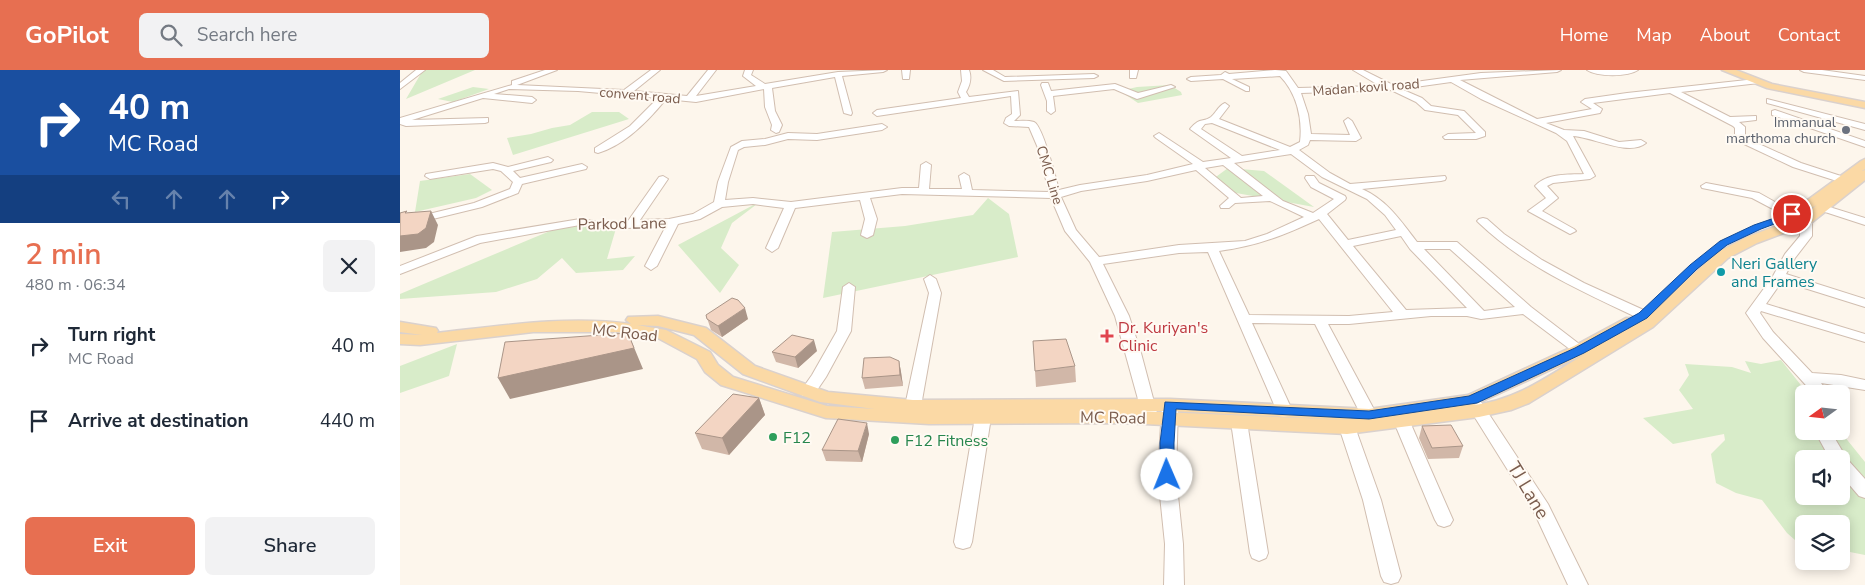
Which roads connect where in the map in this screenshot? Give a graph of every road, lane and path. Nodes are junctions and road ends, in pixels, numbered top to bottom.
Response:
1 (421, 70) edge
2 (553, 70) edge
3 (656, 70) edge
4 (712, 70) edge
5 (748, 70) edge
6 (880, 70) edge
7 (965, 70) edge
8 (987, 70) edge
9 (1218, 70) edge
10 (1357, 70) edge
11 (1557, 70) edge
12 (1591, 70) edge
13 (1634, 70) edge
14 (1727, 70) edge
15 (1804, 70) edge
16 (1537, 71) edge
17 (1281, 72) edge
18 (838, 74) junction
19 (1043, 76) junction
20 (1094, 76) dead end
21 (1226, 77) junction
22 (1865, 78) edge
23 (1191, 79) dead end
24 (1452, 79) junction
25 (1756, 81) junction
26 (766, 86) junction
27 (400, 87) edge
28 (1171, 87) dead end
29 (502, 88) junction
30 (1391, 88) junction
31 (1246, 89) dead end
32 (1670, 90) junction
33 (1294, 91) junction
34 (626, 93) junction
35 (1048, 94) junction
36 (480, 95) junction
37 (663, 97) junction
38 (689, 99) junction
39 (532, 100) dead end
40 (1770, 100) dead end
41 (966, 101) junction
42 (1865, 105) edge
43 (1225, 106) dead end
44 (1051, 111) dead end
45 (848, 113) dead end
46 (1776, 113) dead end
47 (877, 114) dead end
48 (1753, 118) dead end
49 (485, 120) dead end
50 (1214, 120) junction
51 (1348, 120) dead end
52 (1729, 120) junction
53 (400, 122) edge
54 (1536, 122) junction
55 (882, 127) dead end
56 (1865, 128) edge
57 (776, 130) dead end
58 (1562, 133) junction
59 (1159, 136) dead end
60 (1306, 137) junction
61 (1448, 138) dead end
62 (1641, 143) dead end
63 (1865, 144) edge
64 (598, 150) dead end
65 (1291, 150) junction
66 (548, 160) dead end
67 (1241, 160) junction
68 (1226, 162) junction
69 (1865, 162) edge
70 (926, 165) dead end
71 (1199, 166) junction
72 (582, 167) dead end
73 (506, 170) junction
74 (1865, 174) edge
75 (430, 176) dead end
76 (964, 176) dead end
77 (1310, 178) dead end
78 (1441, 178) dead end
79 (663, 179) dead end
80 (1843, 180) junction
81 (518, 182) junction
82 (1254, 185) junction
83 (1706, 186) dead end
84 (1348, 188) junction
85 (924, 191) junction
86 (968, 193) junction
87 (1231, 195) junction
88 (864, 196) junction
89 (1055, 196) junction
90 (1273, 198) junction
91 (719, 204) junction
92 (791, 205) junction
93 (1225, 206) dead end
94 (1824, 208) junction
95 (1317, 216) junction
96 (1799, 217) junction
97 (674, 221) junction
98 (1483, 221) dead end
99 (1865, 222) edge
100 (400, 224) edge
101 (632, 224) junction
102 (1570, 231) dead end
103 (1404, 232) junction
104 (867, 236) dead end
105 (1345, 244) junction
106 (1414, 246) junction
107 (772, 248) dead end
108 (1212, 248) junction
109 (1096, 261) junction
110 (651, 266) dead end
111 (400, 270) edge
112 (1779, 276) junction
113 (930, 279) dead end
114 (849, 287) dead end
115 (1865, 303) edge
116 (1759, 306) junction
117 (1526, 310) junction
118 (1402, 314) junction
119 (1481, 315) junction
120 (1643, 315) junction
121 (1245, 318) junction
122 (1320, 321) junction
123 (400, 327) edge
124 (1865, 338) edge
125 (400, 339) edge
126 (1580, 350) junction
127 (1808, 377) junction
128 (1815, 385) edge
129 (1865, 386) edge
130 (808, 392) junction
131 (913, 406) junction
132 (1476, 406) junction
133 (1149, 411) junction
134 (1170, 412) junction
135 (1285, 412) junction
136 (1369, 415) junction
137 (983, 416) junction
138 (1239, 422) junction
139 (1402, 422) junction
140 (1347, 427) junction
141 (1850, 474) edge
142 (1865, 492) edge
143 (1444, 520) dead end
144 (963, 542) dead end
145 (1259, 553) dead end
146 (1391, 576) dead end
147 (1174, 585) edge
148 (1578, 585) edge

1 - 27 street
2 - 29 street
3 - 34 street
4 - 38 street
5 - 26 street
6 - 18 street, convent road
7 - 41 street
8 - 19 street
9 - 21 street
10 - 30 street
11 - 16 street, Madan kovil road
12 - 13 street
14 - 25 main road
15 - 22 street
16 - 24 street, Madan kovil road
17 - 21 street
17 - 33 street
18 - 26 street, convent road
18 - 45 street
19 - 20 street
19 - 35 street
21 - 23 street
21 - 31 street
24 - 30 street, Madan kovil road
24 - 54 street
25 - 32 street
25 - 42 main road
26 - 38 street, convent road
26 - 57 street
28 - 35 street
29 - 34 street, convent road
29 - 36 street, convent road
30 - 33 street, Madan kovil road
30 - 61 street
32 - 52 street
32 - 54 street
33 - 60 street
34 - 37 street, convent road
35 - 44 street
36 - 39 street
36 - 53 street, convent road
37 - 38 street, convent road
37 - 64 street
40 - 56 street
41 - 47 street, CMC Line
41 - 89 street, CMC Line
43 - 50 street
46 - 63 street
48 - 52 street
49 - 53 street
50 - 65 street
50 - 67 street
51 - 60 street
52 - 80 street
54 - 58 street
55 - 91 street
58 - 62 street
58 - 102 street
59 - 71 street
60 - 65 street
65 - 67 street, Parkod Lane
65 - 84 street
66 - 73 street
67 - 68 street, Parkod Lane
68 - 71 street, Parkod Lane
68 - 82 street
69 - 80 main road, MC Road
70 - 85 street
71 - 87 street
71 - 89 street, Parkod Lane
72 - 81 street
73 - 75 street
73 - 81 street
74 - 94 main road, MC Road
76 - 86 street
77 - 95 street
78 - 84 street
79 - 101 street
80 - 96 main road, MC Road
81 - 100 street
82 - 87 street
82 - 90 street
83 - 96 street
84 - 103 street
85 - 86 street, Parkod Lane
85 - 88 street, Parkod Lane
86 - 89 street, Parkod Lane
87 - 90 street
87 - 93 street
88 - 92 street, Parkod Lane
88 - 104 street
89 - 109 street, CMC Line
90 - 95 street
91 - 92 street, Parkod Lane
91 - 97 street, Parkod Lane
92 - 107 street
94 - 96 main road, MC Road
94 - 99 street
95 - 105 street
95 - 108 street
96 - 112 street
96 - 120 main road, MC Road
96 - 132 main road, MC Road
97 - 101 street, Parkod Lane
97 - 110 street
98 - 120 street
101 - 111 street, Parkod Lane
103 - 105 street
103 - 106 street
105 - 118 street
106 - 117 street
106 - 119 street
108 - 109 street
108 - 121 street
109 - 133 street, CMC Line
112 - 115 street
112 - 116 street
113 - 131 street
114 - 130 street
116 - 124 street
116 - 127 street
117 - 119 street
117 - 126 street
118 - 119 street
118 - 122 street
120 - 126 main road, MC Road
121 - 122 street
121 - 135 street
122 - 136 street
123 - 130 main road, MC Road
125 - 137 main road, MC Road
126 - 132 main road, MC Road
127 - 128 street
127 - 129 street
130 - 131 main road, MC Road
131 - 133 main road, MC Road
132 - 136 main road, MC Road
132 - 139 main road, MC Road
132 - 148 street, TJ Lane
133 - 134 main road, MC Road
133 - 137 main road, MC Road
134 - 135 main road, MC Road
134 - 138 main road, MC Road
134 - 147 street
135 - 136 main road, MC Road
137 - 144 street
138 - 140 main road, MC Road
138 - 145 street
139 - 140 main road, MC Road
139 - 143 street
140 - 146 street
141 - 142 street

